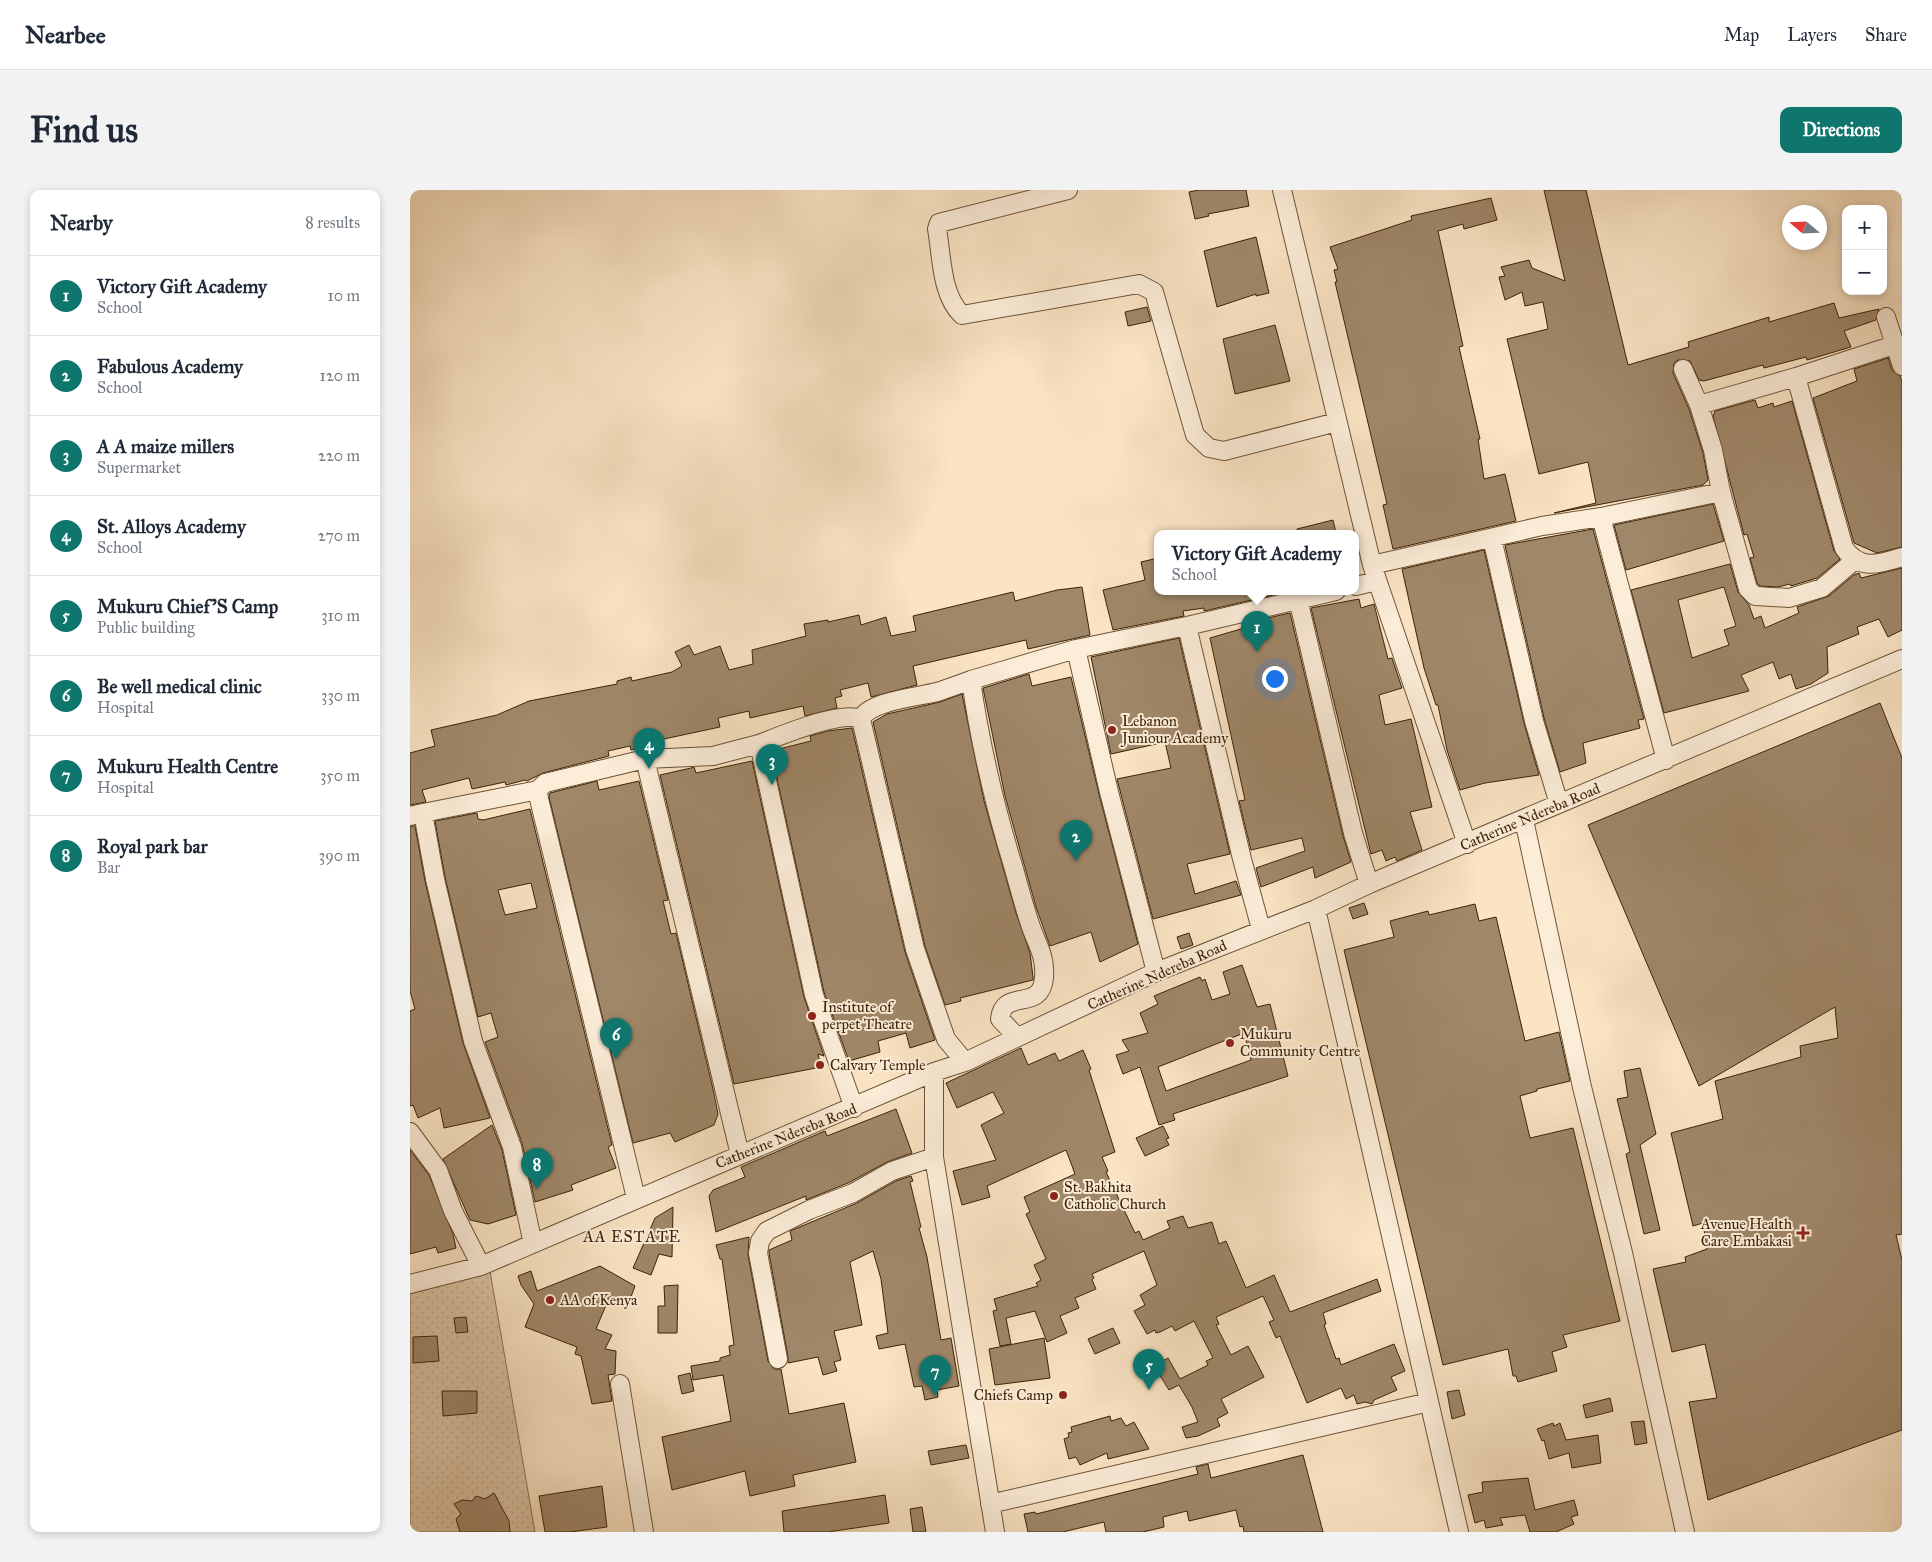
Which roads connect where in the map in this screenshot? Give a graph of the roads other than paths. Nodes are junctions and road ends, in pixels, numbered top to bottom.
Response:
1 (1068, 190) edge
2 (1282, 190) edge
3 (1886, 317) dead end
4 (1894, 345) junction
5 (1902, 366) edge
6 (1683, 369) dead end
7 (1796, 377) junction
8 (1699, 405) junction
9 (1337, 422) junction
10 (1721, 492) junction
11 (1600, 517) junction
12 (1492, 538) junction
13 (1902, 557) edge
14 (1855, 560) junction
15 (1375, 573) junction
16 (1359, 584) edge
17 (1317, 595) edge
18 (1298, 599) junction
19 (1187, 626) junction
20 (1076, 649) junction
21 (1902, 659) edge
22 (971, 680) junction
23 (861, 719) junction
24 (759, 744) junction
25 (646, 759) junction
26 (1666, 760) junction
27 (538, 790) junction
28 (1559, 804) junction
29 (416, 815) edge
30 (1524, 820) junction
31 (1467, 844) junction
32 (1369, 884) junction
33 (1316, 909) junction
34 (1261, 929) junction
35 (1156, 972) junction
36 (1017, 1037) junction
37 (965, 1062) junction
38 (934, 1072) junction
39 (854, 1108) junction
40 (410, 1132) edge
41 (740, 1155) junction
42 (934, 1157) junction
43 (636, 1198) junction
44 (533, 1244) junction
45 (481, 1266) junction
46 (410, 1284) edge
47 (778, 1359) dead end
48 (620, 1384) dead end
49 (1428, 1402) junction
50 (990, 1504) junction
51 (644, 1532) edge
52 (995, 1532) edge
53 (1458, 1532) edge
54 (1685, 1532) edge

1 - 9 street
2 - 9 street
3 - 4 street
4 - 5 street
4 - 7 street
6 - 8 street
7 - 8 street
7 - 14 street
8 - 10 street
9 - 15 street
10 - 11 street
10 - 14 street
11 - 12 street
11 - 26 street
12 - 15 street
12 - 28 street
13 - 14 street
15 - 16 street
15 - 31 street
17 - 18 street
18 - 19 street
18 - 32 street
19 - 20 street
19 - 34 street
20 - 22 street
20 - 35 street
21 - 26 street, Catherine Ndereba Road
22 - 23 street
22 - 36 street
23 - 24 street
23 - 37 street
24 - 25 street
24 - 39 street
25 - 27 street
25 - 41 street
26 - 28 street, Catherine Ndereba Road
27 - 29 street
27 - 43 street
28 - 30 street, Catherine Ndereba Road
29 - 44 street
30 - 31 street, Catherine Ndereba Road
30 - 54 street
31 - 32 street, Catherine Ndereba Road
32 - 33 street, Catherine Ndereba Road
33 - 34 street, Catherine Ndereba Road
33 - 49 street
34 - 35 street, Catherine Ndereba Road
35 - 36 street, Catherine Ndereba Road
36 - 37 street, Catherine Ndereba Road
37 - 38 street, Catherine Ndereba Road
38 - 39 street, Catherine Ndereba Road
38 - 42 street
39 - 41 street, Catherine Ndereba Road
40 - 45 street
41 - 43 street, Catherine Ndereba Road
42 - 47 street
42 - 50 street
43 - 44 street, Catherine Ndereba Road
44 - 45 street, Catherine Ndereba Road
45 - 46 street, Catherine Ndereba Road
48 - 51 street
49 - 50 street
49 - 53 street
50 - 52 street

